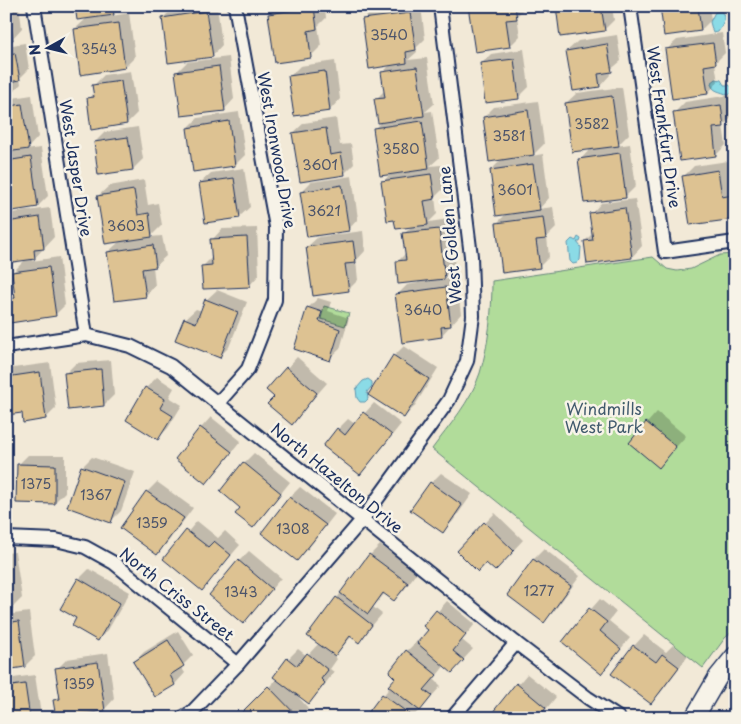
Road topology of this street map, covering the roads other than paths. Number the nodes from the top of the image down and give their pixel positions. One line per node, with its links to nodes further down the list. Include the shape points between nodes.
1 (34, 6): 6 (street, West Jasper Drive)
2 (235, 6): 8 (street, West Ironwood Drive, via 276,227 275,300 248,368)
3 (440, 6): 9 (street, West Golden Lane, via 471,256 474,316 467,361 449,400)
4 (630, 6): 5 (street, West Frankfurt Drive, via 665,252)
5 (735, 242)
6 (86, 335): 7 (street, North Hazelton Drive); 8 (street, North Hazelton Drive, via 130,346 171,366)
7 (6, 347)
8 (218, 403): 9 (street, North Hazelton Drive)
9 (362, 520): 11 (street, North Hazelton Drive); 13 (street, West Golden Lane)
10 (6, 538): 13 (street, North Criss Street, via 56,540 85,547 114,563)
11 (516, 643): 15 (street); 16 (street, North Hazelton Drive)
12 (735, 656): 17 (street, via 718,677)
13 (238, 664): 14 (street, West Golden Lane, via 192,712)
14 (182, 718)
15 (452, 718)
16 (619, 718)
17 (694, 718)

